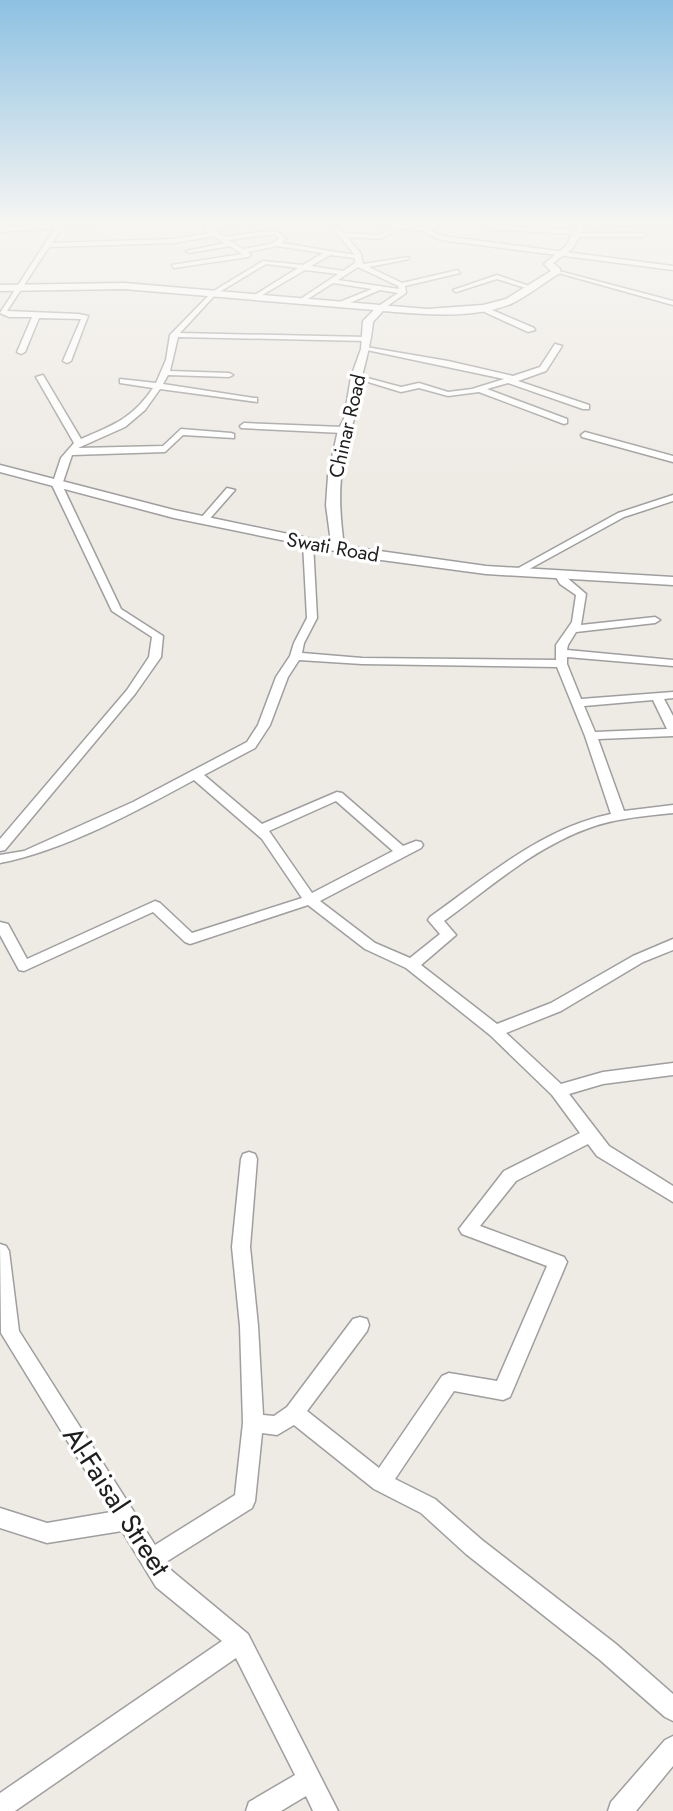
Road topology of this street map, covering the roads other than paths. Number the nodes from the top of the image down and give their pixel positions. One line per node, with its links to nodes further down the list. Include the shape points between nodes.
1 (6, 308): 6 (street, via 3,312 9,315)
2 (200, 308): 8 (street)
3 (365, 308): 5 (street)
4 (483, 308): 5 (street); 7 (street)
5 (380, 309): 9 (street, Chinar Road, via 368,321)
6 (37, 315): 11 (street); 12 (street, via 85,318)
7 (531, 330)
8 (174, 335): 9 (street); 13 (street)
9 (366, 344): 16 (street, Chinar Road); 17 (street)
10 (558, 346): 17 (street, via 543,369)
11 (21, 352)
12 (67, 361)
13 (165, 373): 14 (street); 19 (street)
14 (229, 375)
15 (40, 377): 28 (street)
16 (356, 377): 20 (street, via 401,390 419,385 448,394); 25 (street, Chinar Road)
17 (513, 380): 20 (street); 22 (street)
18 (123, 381): 19 (street)
19 (158, 388): 21 (street); 28 (street, via 124,424)
20 (481, 390): 23 (street)
21 (254, 400)
22 (586, 407)
23 (564, 421)
24 (244, 426): 25 (street)
25 (343, 430): 37 (street, Chinar Road, via 332,505)
26 (585, 435): 30 (street)
27 (231, 436): 29 (street, via 181,432 165,449)
28 (79, 444): 29 (street)
29 (70, 451): 32 (street)
30 (673, 459)
31 (0, 468): 32 (street, Swati Road)
32 (57, 485): 35 (street, Swati Road); 55 (street, via 117,611 158,636 155,657)
33 (230, 490): 35 (street)
34 (673, 498): 38 (street, via 621,515)
35 (203, 521): 36 (street, Swati Road)
36 (308, 543): 37 (street, Swati Road); 43 (street, via 312,618)
37 (338, 548): 38 (street, Swati Road)
38 (518, 571): 39 (street, Swati Road)
39 (559, 574): 40 (street, Swati Road); 42 (street, via 581,594)
40 (673, 581)
41 (655, 620): 42 (street)
42 (572, 629): 44 (street)
43 (296, 656): 44 (street, via 338,661); 51 (street, via 251,745)
44 (561, 659): 45 (street, via 633,657); 48 (street)
45 (673, 663)
46 (673, 695): 47 (street)
47 (657, 696): 48 (street); 49 (street)
48 (577, 703): 50 (street)
49 (673, 730): 50 (street)
50 (591, 736): 53 (street)
51 (196, 775): 54 (street); 56 (street, via 27,854)
52 (673, 809): 53 (street)
53 (619, 817): 60 (street, via 572,829 435,920 449,935)
54 (260, 830): 57 (street); 57 (street, via 337,796 409,849)
55 (0, 847)
56 (0, 859)
57 (310, 900): 58 (street, via 190,939 155,906 24,966); 60 (street, via 370,946)
58 (0, 927)
59 (673, 944): 61 (street, via 556,1007)
60 (411, 965): 61 (street)
61 (495, 1031): 63 (street)
62 (673, 1069): 63 (street, via 603,1078)
63 (558, 1091): 64 (street)
64 (591, 1135): 66 (street, via 603,1151); 71 (street, via 510,1176 468,1229 558,1262 503,1391 449,1382)
65 (249, 1159): 70 (street, via 241,1247)
66 (673, 1195)
67 (0, 1251): 73 (street, Al-Faisal Street, via 10,1333)
68 (360, 1325): 69 (street)
69 (294, 1413): 70 (street, via 277,1426); 71 (street)
70 (253, 1423): 74 (street, via 245,1501)
71 (381, 1482): 76 (street, via 428,1506)
72 (0, 1518): 73 (street, via 47,1533)
73 (127, 1520): 74 (street, Al-Faisal Street)
74 (151, 1559): 75 (street, Al-Faisal Street, via 164,1579)
75 (240, 1642): 78 (street, Al-Faisal Street); 79 (street)
76 (673, 1709)
77 (673, 1748): 82 (street)
78 (310, 1780): 80 (street); 81 (street, Al-Faisal Street)
79 (0, 1807)
80 (258, 1811)
81 (326, 1811)
82 (620, 1811)

